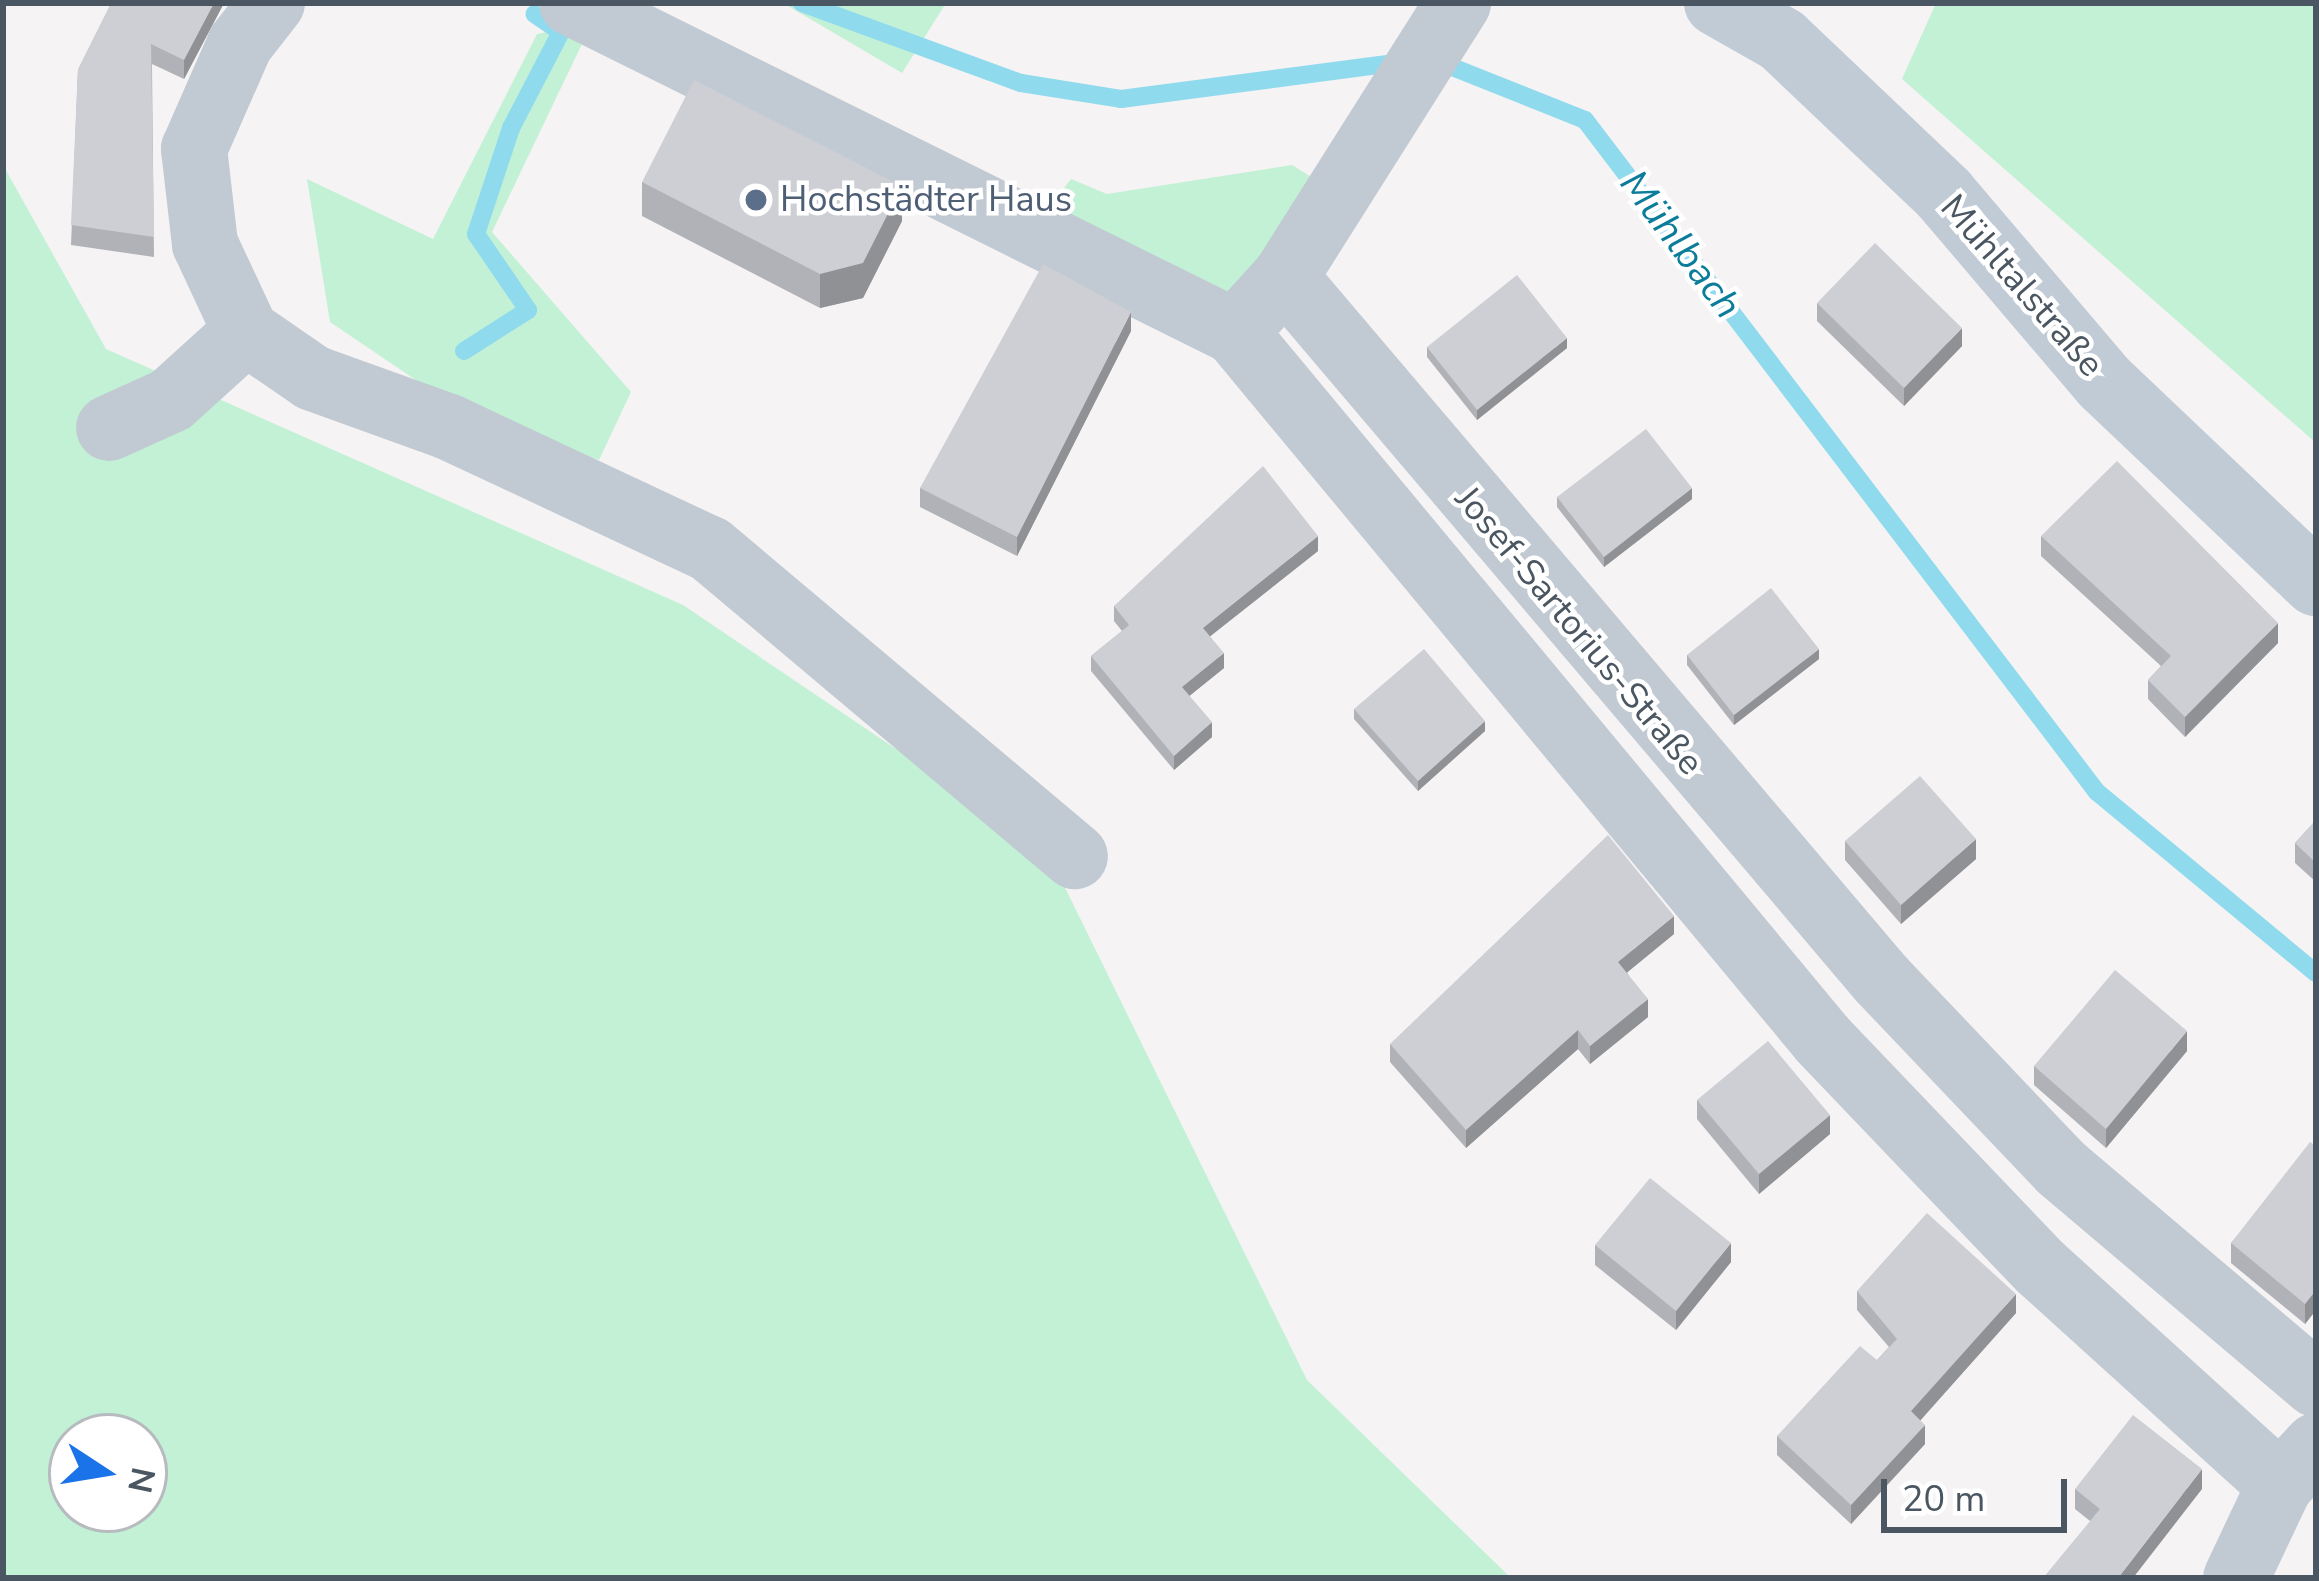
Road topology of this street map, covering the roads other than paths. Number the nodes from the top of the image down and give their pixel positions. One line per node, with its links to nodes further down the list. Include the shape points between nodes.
1 (272, 3): 6 (street, via 240,44 194,149 205,244)
2 (572, 3): 7 (street, Josef-Sartorius-Straße)
3 (1718, 3): 9 (main road, Mühltalstraße, via 1782,40 1944,194 2105,383)
4 (1452, 13): 5 (street)
5 (1285, 277): 7 (street); 11 (street, Josef-Sartorius-Straße)
6 (246, 332): 8 (street, via 171,400); 10 (street, via 314,378 448,427 710,549)
7 (1235, 332): 12 (street, Josef-Sartorius-Straße)
8 (109, 428)
9 (2316, 583)
10 (1075, 856)
11 (1882, 980): 12 (street); 13 (street, Josef-Sartorius-Straße, via 2061,1168)
12 (1822, 1040): 14 (street, Josef-Sartorius-Straße, via 2040,1267)
13 (2316, 1384)
14 (2298, 1466): 15 (street, Josef-Sartorius-Straße)
15 (2236, 1578)

